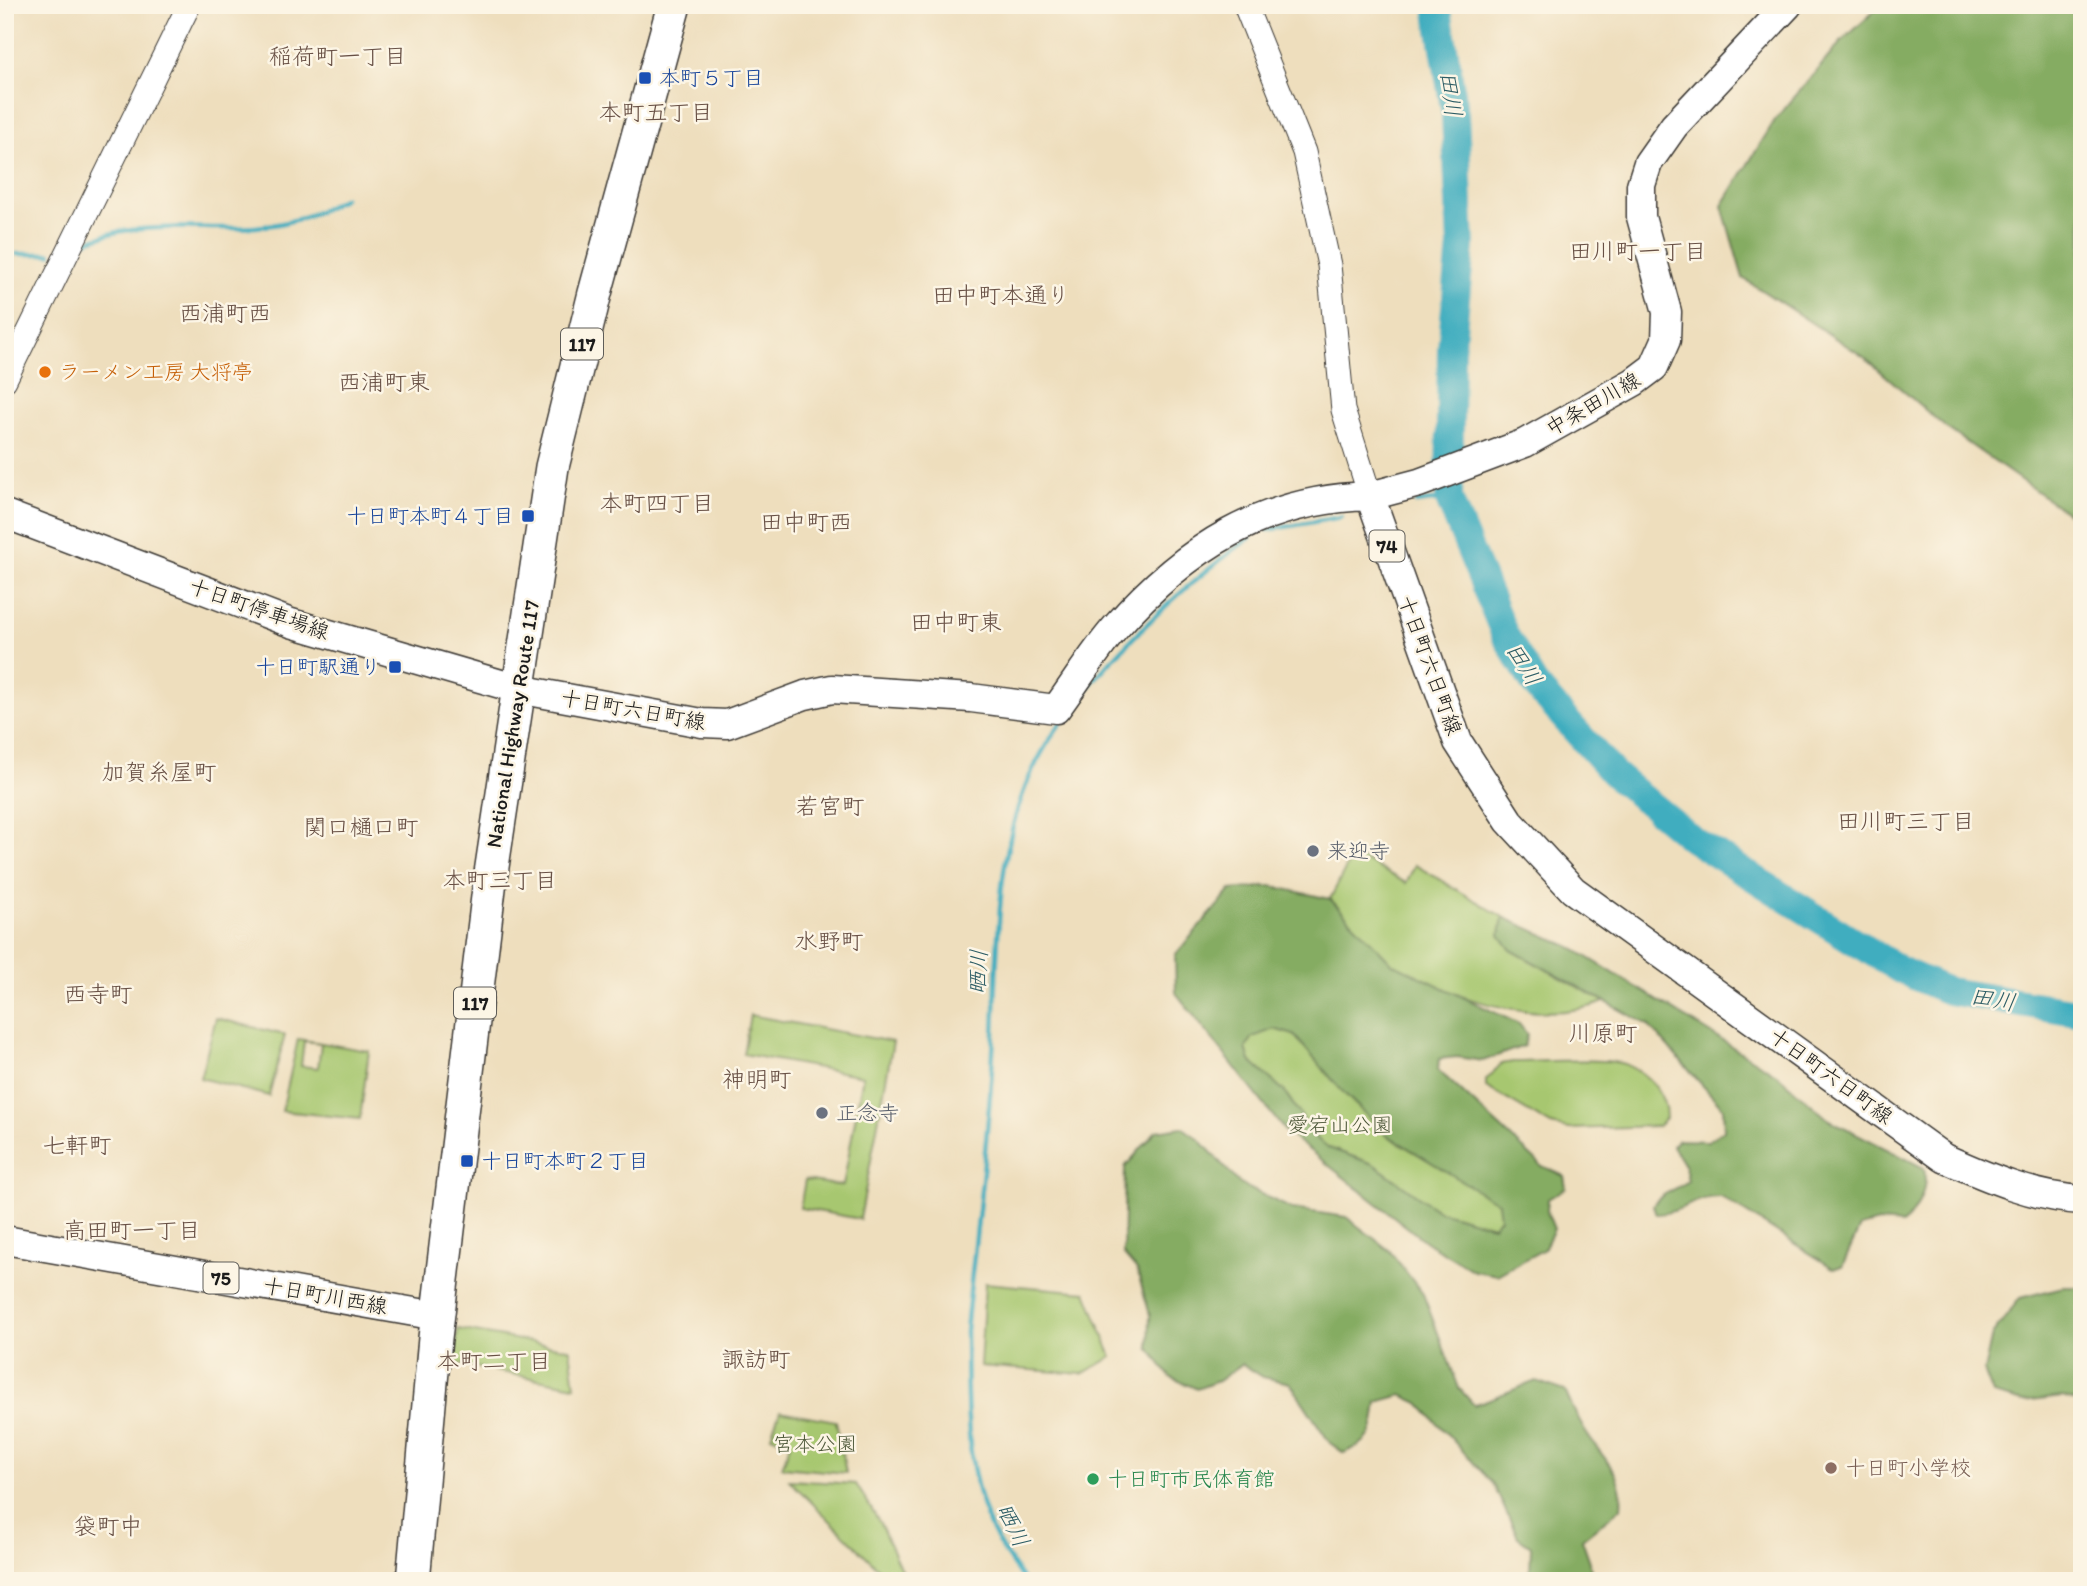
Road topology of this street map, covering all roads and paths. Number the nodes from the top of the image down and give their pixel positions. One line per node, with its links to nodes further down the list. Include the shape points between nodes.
1 (189, 5): 5 (street)
2 (674, 5): 8 (highway, National Highway Route 117 / 117, via 594,293 552,467)
3 (1245, 5): 6 (street, via 1304,152 1329,265 1343,410)
4 (1788, 5): 6 (main road, 中条田川線, via 1674,126 1648,163 1641,185 1641,217 1667,312 1664,349 1654,367 1525,443 1419,483)
5 (5, 380)
6 (1370, 496): 8 (main road, 十日町六日町線, via 1262,515 1184,561 1116,628 1056,709 832,689 727,724); 9 (main road, 十日町六日町線 / 74, via 1458,742 1509,821 1573,890 1944,1158 2030,1192)
7 (5, 514): 8 (main road, 十日町停車場線, via 291,623)
8 (518, 689): 11 (highway, National Highway Route 117 / 117, via 490,880)
9 (2082, 1200)
10 (5, 1240): 11 (main road, 十日町川西線 / 75)
11 (438, 1316): 12 (highway, National Highway Route 117 / 117)
12 (413, 1581)

